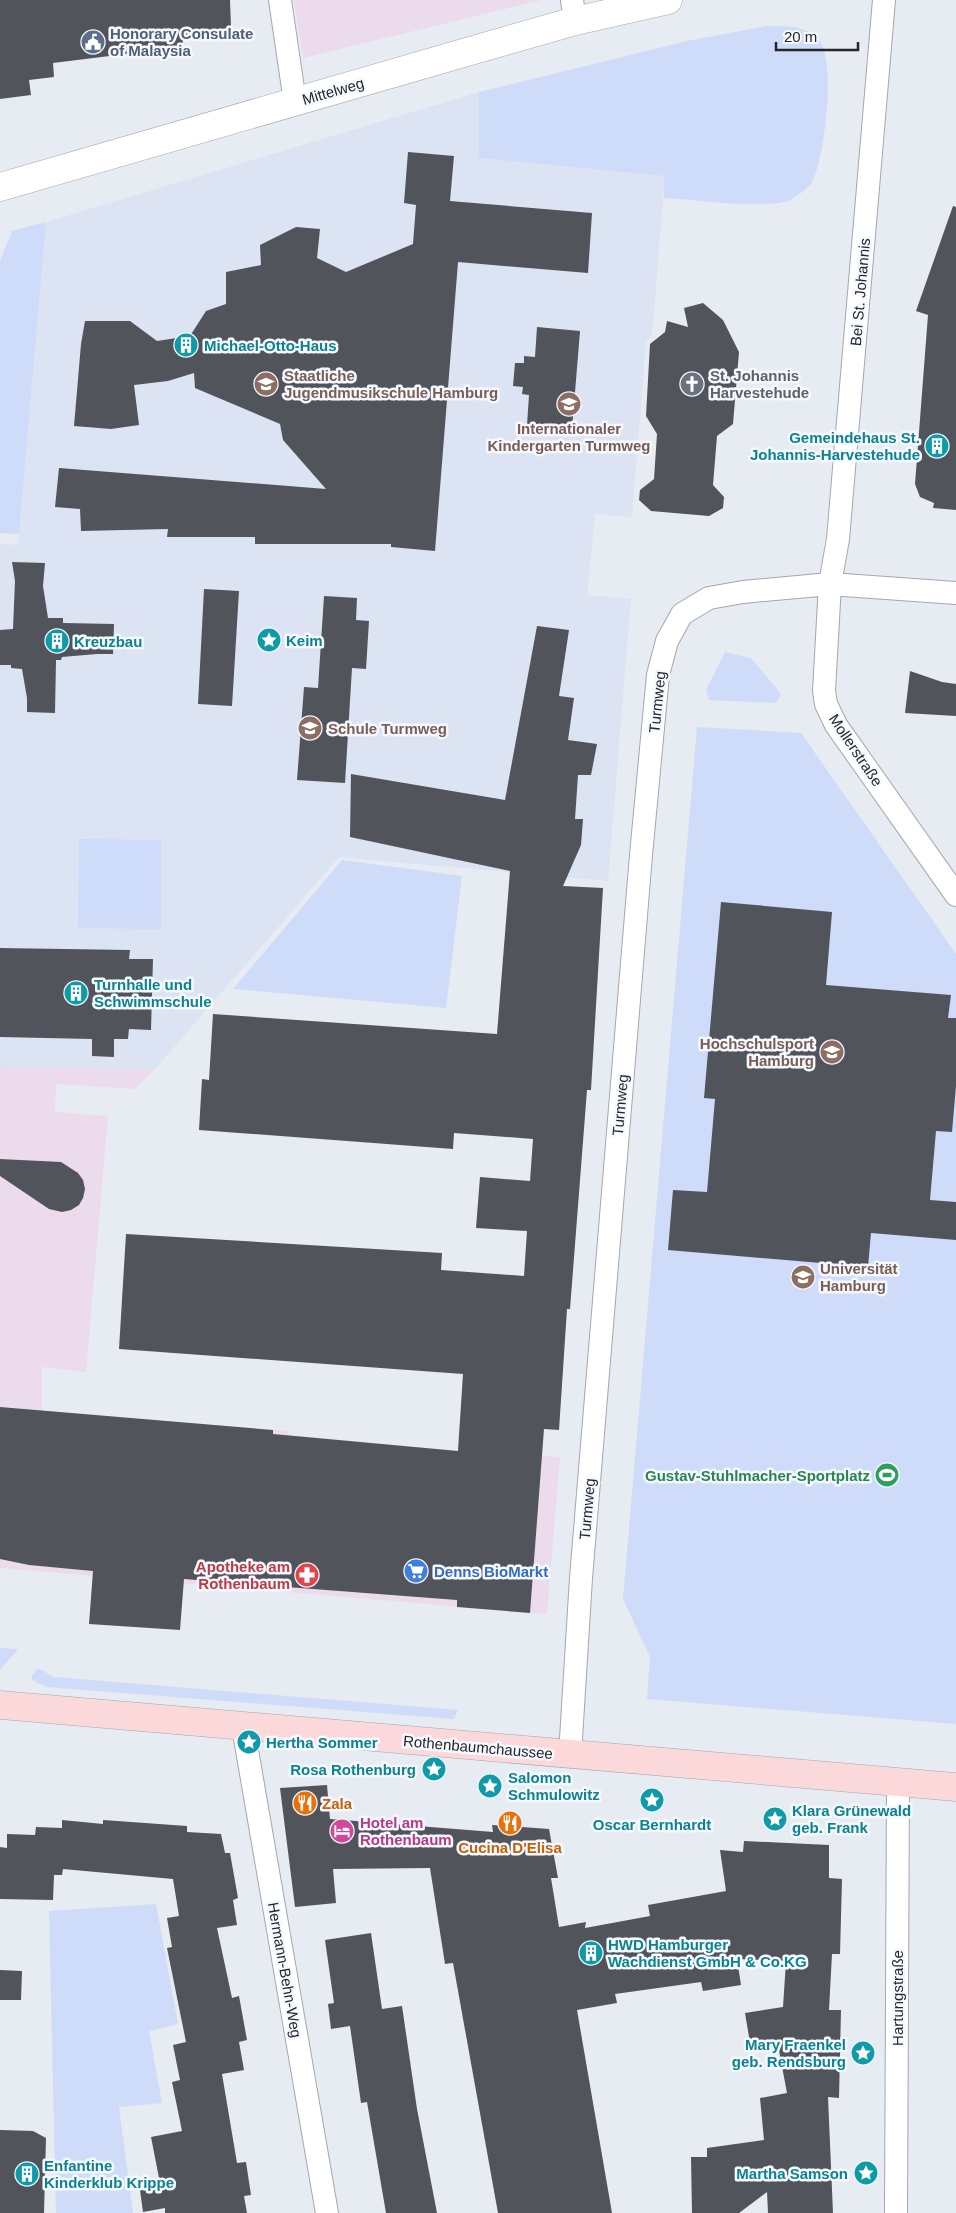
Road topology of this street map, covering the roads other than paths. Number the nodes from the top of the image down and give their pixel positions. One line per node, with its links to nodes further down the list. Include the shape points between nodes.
1 (280, 0): 5 (street)
2 (668, 0): 4 (street, Mittelweg)
3 (884, 0): 7 (street, Bei St. Johannis, via 838,539)
4 (574, 11): 5 (street, Mittelweg)
5 (295, 102): 6 (street, Mittelweg)
6 (0, 187)
7 (830, 584): 8 (street, Turmweg); 9 (street, Mollerstraße, via 824,691 829,710 836,725); 12 (street, Turmweg, via 709,598 682,614 667,640 658,675 640,855)
8 (956, 593)
9 (956, 895)
10 (0, 1705): 11 (main road, Rothenbaumchaussee)
11 (243, 1727): 12 (main road, Rothenbaumchaussee); 15 (street, Hermann-Behn-Weg)
12 (570, 1755): 13 (main road, Rothenbaumchaussee)
13 (898, 1782): 14 (main road, Rothenbaumchaussee); 16 (street, Hartungstraße)
14 (956, 1787)
15 (327, 2213)
16 (896, 2213)

